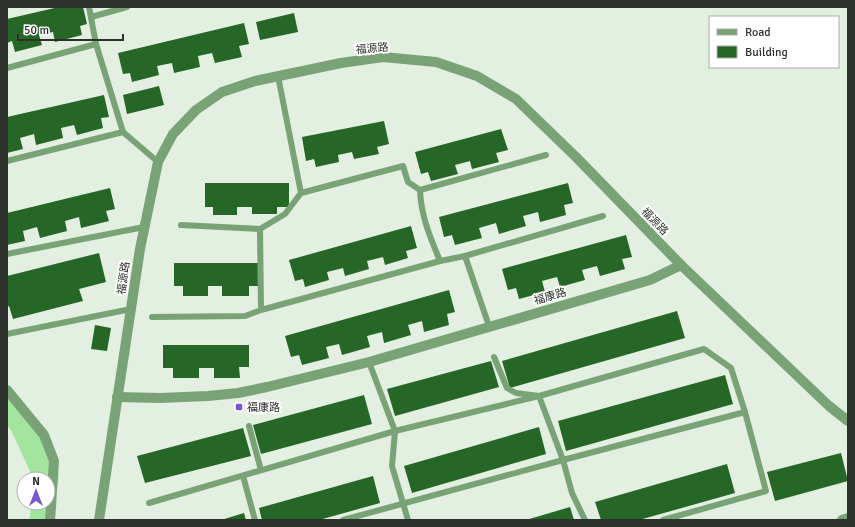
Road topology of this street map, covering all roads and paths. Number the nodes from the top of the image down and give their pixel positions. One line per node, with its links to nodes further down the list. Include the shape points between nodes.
1 (89, 7): 3 (lane)
2 (127, 7): 3 (lane)
3 (91, 17): 4 (lane)
4 (96, 44): 5 (lane); 7 (lane)
5 (7, 68)
6 (278, 76): 10 (street, 福源路, via 222,92 196,110 173,134); 12 (lane); 20 (street, 福源路, via 384,57 436,62 477,76 516,99)
7 (123, 132): 9 (lane); 10 (lane)
8 (546, 155): 11 (lane)
9 (7, 161)
10 (158, 162): 15 (street, 福源路)
11 (420, 190): 12 (lane, via 408,182 403,166); 19 (lane, via 426,228)
12 (302, 193): 16 (lane, via 285,214)
13 (603, 216): 18 (lane)
14 (181, 226): 16 (lane)
15 (144, 227): 17 (lane); 21 (street, 福源路)
16 (260, 229): 22 (lane)
17 (7, 254)
18 (465, 256): 19 (lane); 24 (lane)
19 (440, 260): 22 (lane)
20 (681, 265): 24 (street, 福康路, via 650,280); 32 (street, 福源路, via 829,406)
21 (131, 309): 25 (lane); 30 (street, 福源路)
22 (261, 310): 23 (lane, via 245,316)
23 (152, 317)
24 (489, 326): 27 (street, 福康路)
25 (7, 334)
26 (494, 357): 29 (lane, via 507,388 516,393)
27 (369, 362): 30 (street, 福康路, via 238,393 160,398); 34 (lane)
28 (7, 390): 41 (street, via 44,435 54,461)
29 (539, 396): 31 (lane, via 704,349 731,368); 34 (lane); 35 (lane)
30 (117, 397): 42 (street, 福源路)
31 (745, 412): 35 (lane); 47 (lane, via 766,491)
32 (848, 420)
33 (249, 426): 36 (lane)
34 (395, 431): 36 (lane); 39 (lane, via 392,466)
35 (563, 460): 39 (lane); 46 (lane, via 572,493)
36 (261, 470): 37 (lane)
37 (243, 476): 38 (lane); 43 (lane)
38 (149, 503)
39 (403, 503): 44 (lane); 45 (lane)
40 (848, 518): 48 (street)
41 (50, 520)
42 (99, 520)
43 (255, 520)
44 (343, 520)
45 (408, 520)
46 (586, 520)
47 (663, 520)
48 (842, 520)

